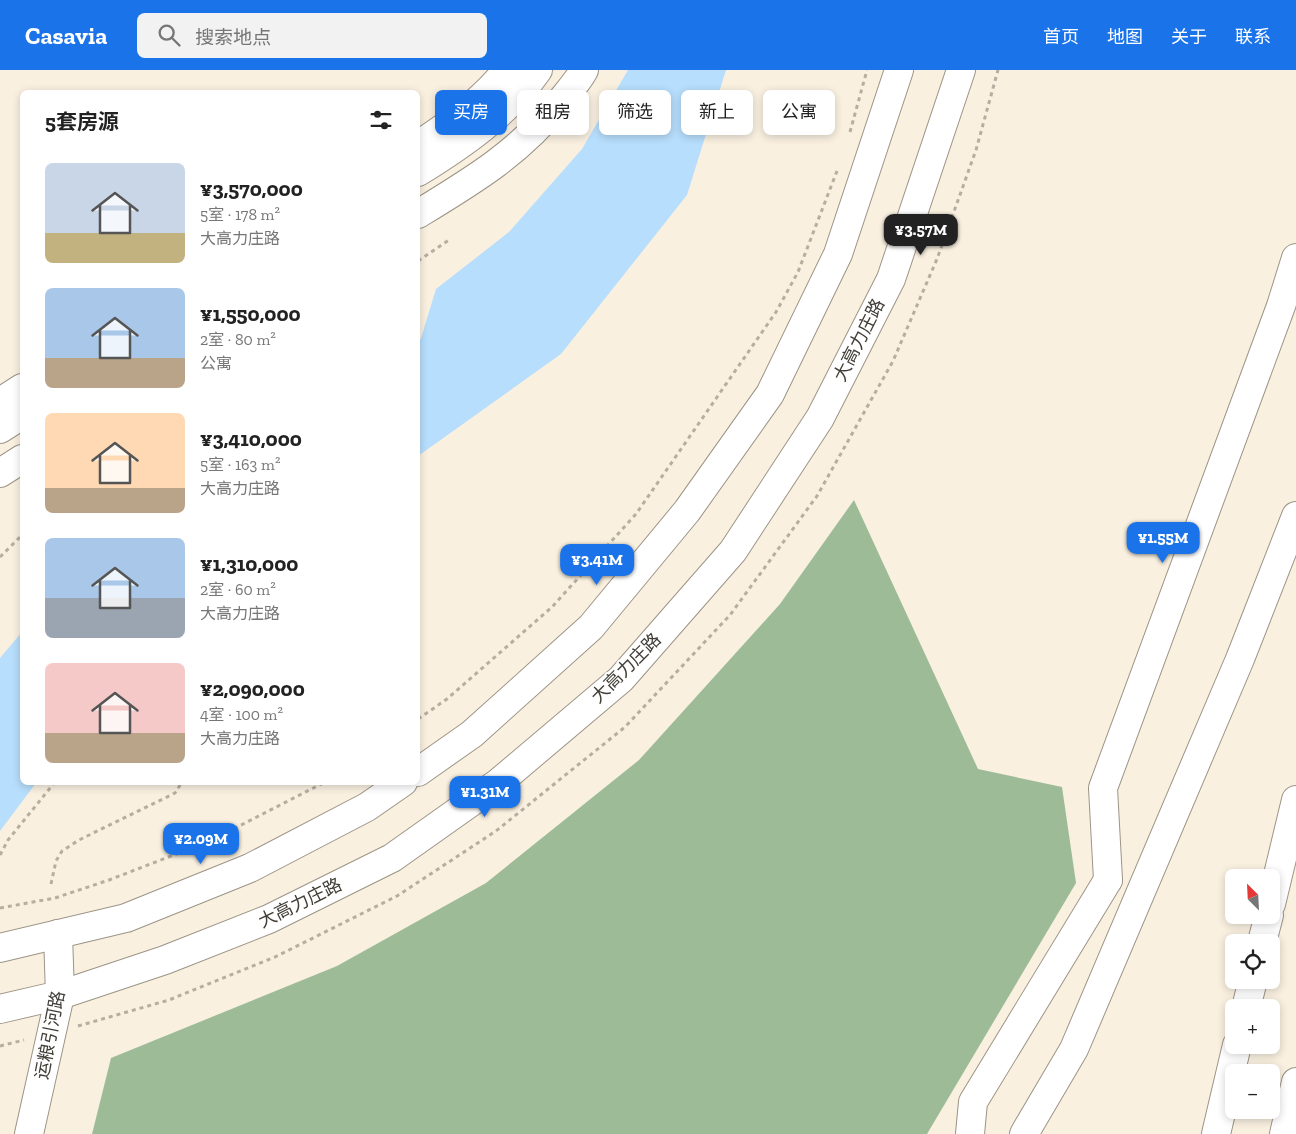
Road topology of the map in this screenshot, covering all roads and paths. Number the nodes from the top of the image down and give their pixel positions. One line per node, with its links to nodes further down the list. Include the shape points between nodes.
1 (507, 70): 8 (main road, via 448,126)
2 (538, 70): 10 (main road, via 494,118)
3 (584, 70): 11 (main road, via 547,118 515,149 485,173)
4 (867, 70): 7 (path)
5 (899, 70): 25 (main road, via 838,254 770,394 687,511 591,627 472,734)
6 (961, 70): 37 (main road, 大高力庄路, via 891,279 820,418 733,550 621,679 498,783 392,858 269,919 165,960)
7 (849, 134)
8 (420, 143)
9 (840, 162): 24 (path, via 798,272 776,312 636,514 552,606 447,699)
10 (420, 171)
11 (420, 213)
12 (449, 240): 14 (path)
13 (1296, 258): 42 (main road, via 1103,788 1108,880 973,1102)
14 (420, 259)
15 (20, 389): 16 (main road)
16 (0, 402)
17 (20, 416): 18 (main road)
18 (0, 429)
19 (20, 460): 20 (main road)
20 (0, 472)
21 (1296, 516): 43 (main road, via 1240,659 1074,1049)
22 (20, 537): 23 (path)
23 (0, 557)
24 (420, 718)
25 (420, 771)
26 (53, 785): 31 (path, via 8,840)
27 (180, 785): 33 (path, via 175,793 62,851 56,861)
28 (319, 785): 34 (path, via 210,841 109,880 55,898)
29 (399, 785): 35 (main road, via 367,807 250,868 126,918)
30 (1296, 800): 32 (main road)
31 (0, 855)
32 (1279, 869)
33 (51, 884)
34 (0, 908)
35 (58, 934): 36 (main road); 37 (main road, 运粮引河路)
36 (0, 948)
37 (60, 995): 38 (main road, 大高力庄路); 41 (main road, 运粮引河路)
38 (0, 1009)
39 (1235, 1054): 44 (main road)
40 (1296, 1082): 45 (main road)
41 (29, 1134)
42 (970, 1134)
43 (1024, 1134)
44 (1216, 1134)
45 (1284, 1134)

